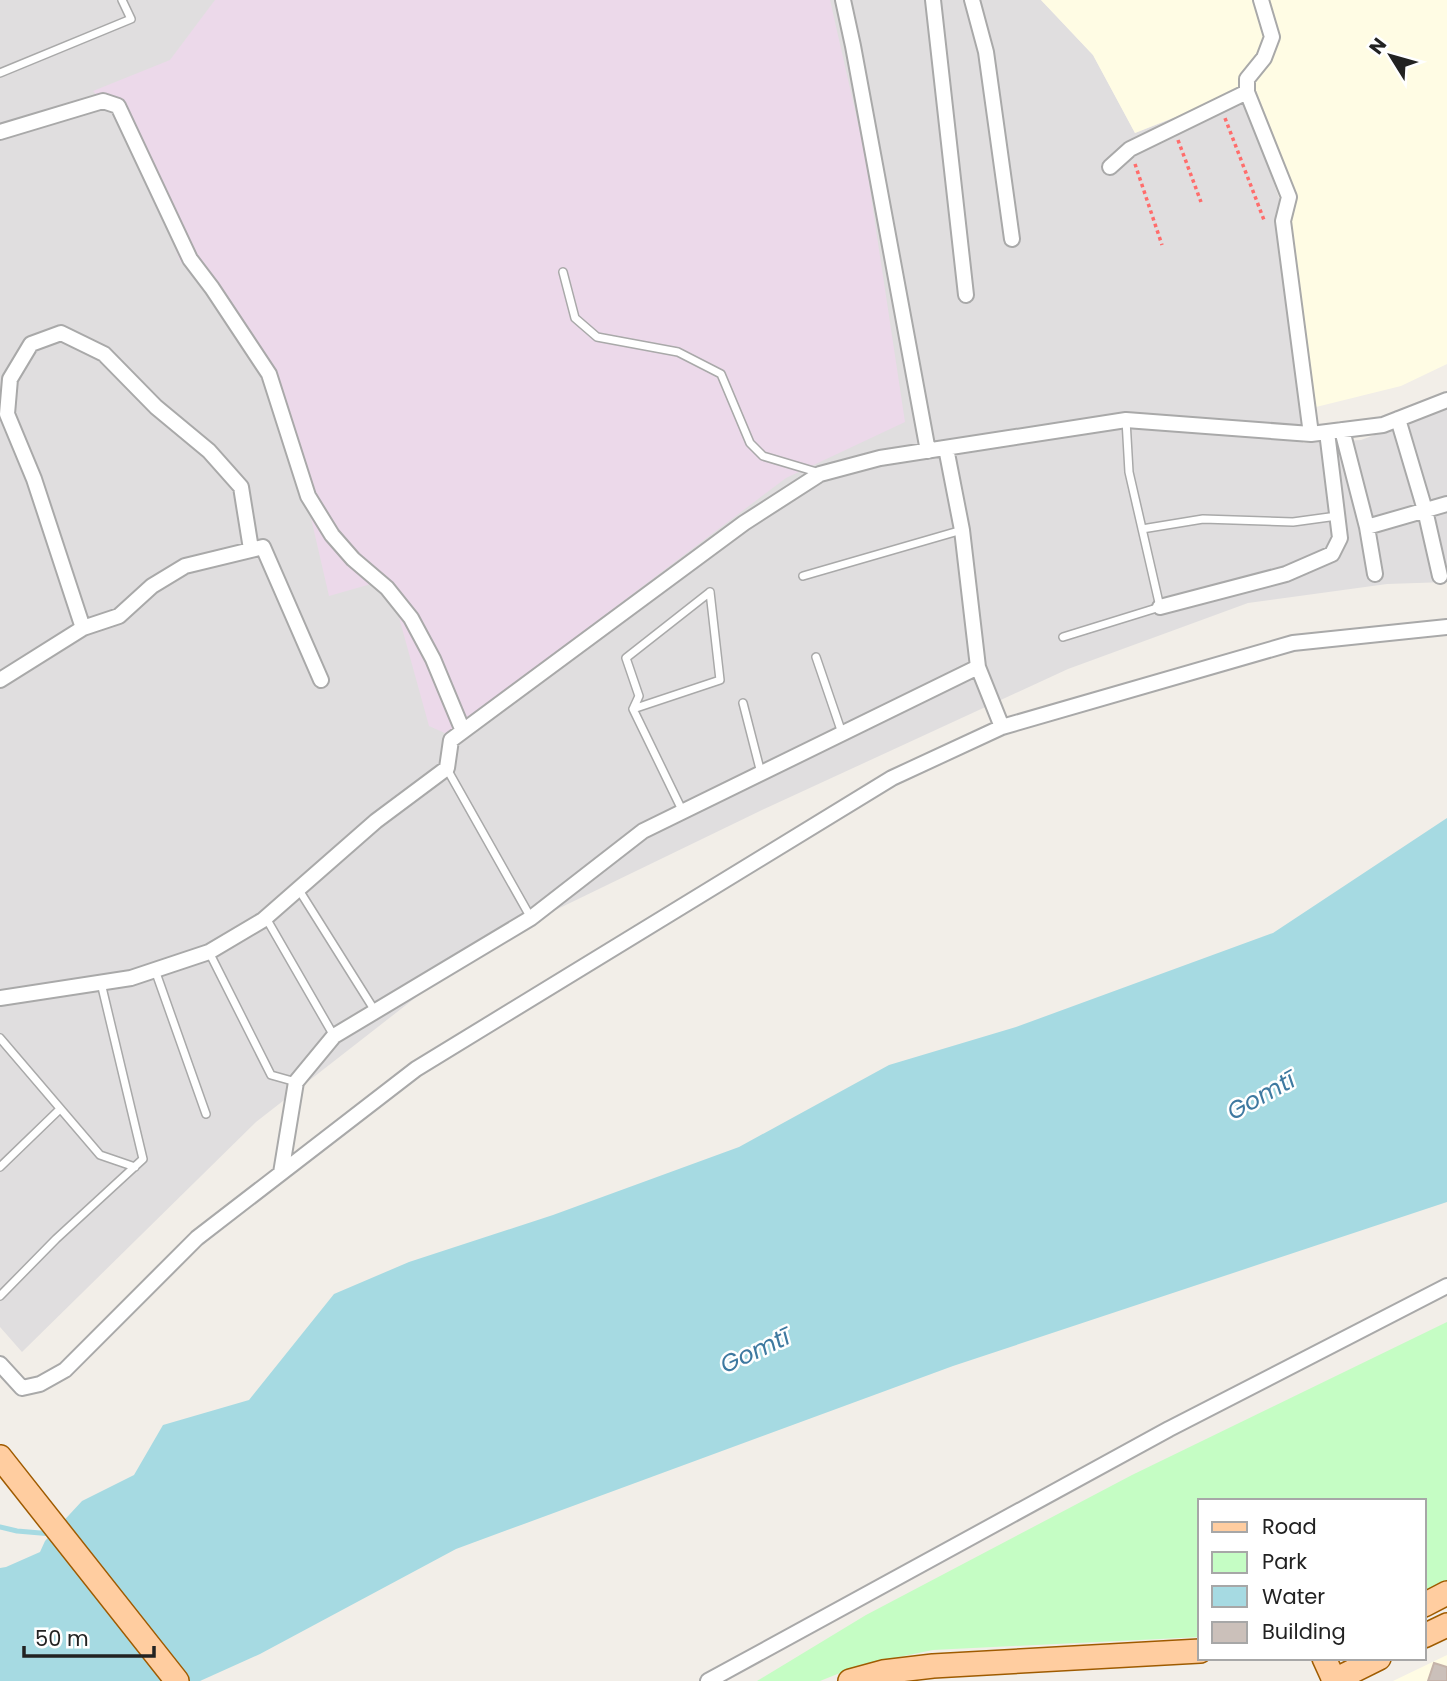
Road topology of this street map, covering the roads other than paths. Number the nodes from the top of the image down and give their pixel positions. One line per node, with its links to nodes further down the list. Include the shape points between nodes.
1 (122, 0): 6 (lane, via 131,19)
2 (843, 0): 19 (street)
3 (933, 0): 12 (street)
4 (972, 0): 10 (street, via 986,52)
5 (1261, 0): 7 (street, via 1272,37 1264,58 1247,79)
6 (0, 73)
7 (1247, 92): 9 (street, via 1130,149); 17 (street, via 1289,197 1283,221)
8 (0, 132): 42 (street, via 103,101 118,106 190,259 269,374 308,496 332,535 411,618)
9 (1111, 167)
10 (1012, 239)
11 (563, 272): 20 (lane, via 575,318 597,337 678,352 721,374 750,443 763,456)
12 (966, 295)
13 (1447, 400): 14 (street)
14 (1398, 419): 16 (street); 22 (street)
15 (1126, 420): 17 (street); 18 (street); 25 (lane, via 1129,472)
16 (1335, 431): 17 (street); 23 (street); 24 (street)
17 (1311, 434)
18 (946, 448): 19 (street); 26 (street)
19 (928, 451): 20 (street)
20 (820, 474): 42 (street, via 744,523)
21 (1447, 504): 22 (street)
22 (1425, 510): 24 (street); 30 (street)
23 (1337, 516): 25 (lane, via 1293,523 1203,519); 31 (street, via 1340,538 1332,554 1286,573)
24 (1367, 527): 28 (street)
25 (1142, 528): 31 (lane)
26 (962, 530): 29 (lane); 36 (street)
27 (251, 548): 33 (street, via 185,566 152,586 119,616); 33 (street, via 241,487 209,451 156,407 104,354 61,333 31,344 10,379 7,414 34,479); 38 (street, via 263,547)
28 (1375, 574)
29 (803, 576)
30 (1440, 576)
31 (1160, 607): 34 (lane)
32 (1447, 627): 41 (street, via 1293,643)
33 (83, 628): 37 (street)
34 (1063, 637)
35 (816, 657): 43 (lane)
36 (978, 667): 41 (street); 43 (street)
37 (0, 680)
38 (321, 680)
39 (743, 703): 45 (lane)
40 (633, 709): 40 (lane, via 720,680 710,592 626,658 639,696); 46 (lane)
41 (1002, 726): 62 (street, via 892,778 592,959 416,1069)
42 (463, 731): 44 (street, via 451,740)
43 (842, 733): 45 (street)
44 (447, 768): 47 (street, via 376,821); 49 (lane)
45 (761, 773): 46 (street)
46 (683, 811): 49 (street, via 643,831)
47 (299, 890): 48 (street); 54 (lane)
48 (266, 918): 50 (street); 55 (lane)
49 (531, 918): 54 (street)
50 (209, 953): 51 (street); 57 (lane, via 271,1075)
51 (155, 970): 52 (street); 59 (lane)
52 (101, 982): 53 (street); 61 (lane, via 143,1159)
53 (0, 998)
54 (375, 1011): 55 (street)
55 (334, 1036): 57 (street)
56 (0, 1038): 58 (lane)
57 (296, 1082): 62 (street)
58 (61, 1109): 60 (lane); 61 (lane, via 100,1155)
59 (206, 1114)
60 (0, 1167)
61 (135, 1167): 64 (lane)
62 (281, 1173): 65 (street, via 197,1238 65,1370 22,1388)
63 (1447, 1286): 76 (street, via 1169,1429)
64 (0, 1296)
65 (0, 1364)
66 (0, 1457): 75 (main road)
67 (1447, 1593): 68 (main road)
68 (1426, 1604)
69 (1447, 1625): 70 (main road)
70 (1426, 1635)
71 (1198, 1651): 74 (main road, via 1060,1658)
72 (1325, 1660): 78 (main road)
73 (1375, 1660): 78 (main road)
74 (919, 1675): 77 (main road, via 883,1672)
75 (177, 1681)
76 (708, 1681)
77 (850, 1681)
78 (1334, 1681)

